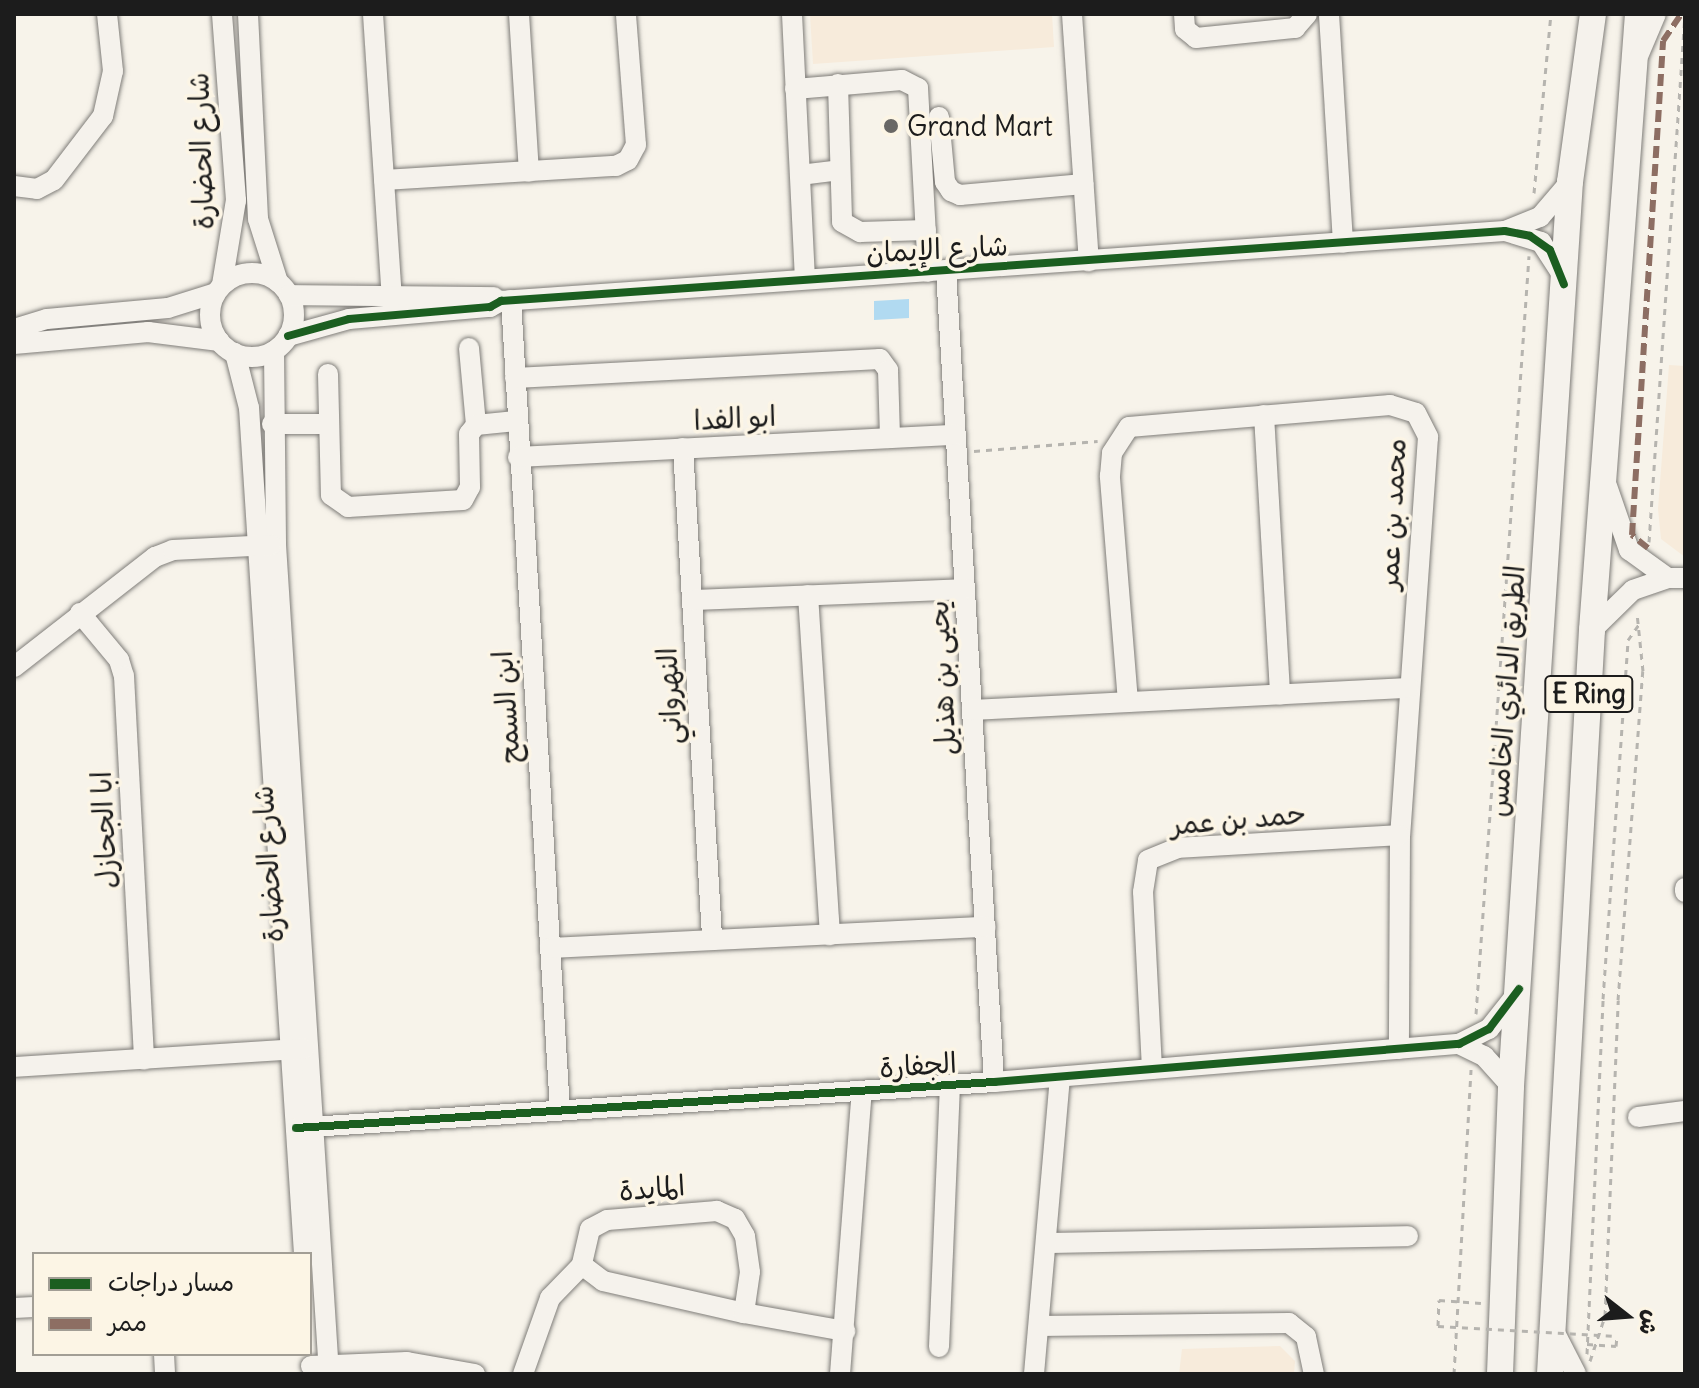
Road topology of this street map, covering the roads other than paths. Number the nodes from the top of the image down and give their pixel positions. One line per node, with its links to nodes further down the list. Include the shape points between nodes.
1 (107, 14): 25 (street, via 113,71 103,116 54,180 37,189)
2 (222, 14): 34 (street, شارع الحضارة, via 236,200)
3 (248, 14): 33 (street, شارع الحضارة, via 258,219)
4 (373, 14): 22 (street)
5 (519, 14): 20 (street)
6 (626, 14): 20 (street, via 636,145 628,160 616,166)
7 (792, 14): 17 (street)
8 (1072, 14): 24 (street)
9 (1184, 14): 10 (street, via 1185,29 1196,38 1295,28)
10 (1307, 14)
11 (1329, 14): 28 (street)
12 (1593, 14): 23 (main road, الطريق الدائري الخامس / E Ring)
13 (1638, 14): 15 (main road, E Ring)
14 (1656, 14): 15 (street)
15 (1630, 76): 53 (main road, E Ring)
16 (838, 84): 17 (street); 19 (street); 26 (street, يحيى بن هذيل, via 902,80 918,88)
17 (795, 89): 21 (street)
18 (939, 117): 24 (street, via 945,182 951,191 960,195)
19 (840, 170): 21 (street); 26 (street, via 842,222 860,232)
20 (529, 172): 22 (street)
21 (800, 175): 31 (street)
22 (384, 180): 35 (street)
23 (1570, 182): 27 (street, شارع الإيمان); 32 (main road, الطريق الدائري الخامس / E Ring)
24 (1084, 184): 29 (street)
25 (14, 186)
26 (926, 230): 30 (street, يحيى بن هذيل)
27 (1528, 230): 28 (street, شارع الإيمان); 32 (street, via 1557,260)
28 (1343, 243): 29 (street, شارع الإيمان)
29 (1089, 261): 30 (street, شارع الإيمان)
30 (937, 271): 31 (street, شارع الإيمان); 50 (street, يحيى بن هذيل)
31 (805, 278): 36 (street, شارع الإيمان)
32 (1564, 284): 71 (main road, الطريق الدائري الخامس / E Ring)
33 (283, 288): 34 (street, via 249,273); 35 (street, شارع الإيمان); 38 (street, via 294,316)
34 (219, 289): 37 (street, via 168,308 47,319); 40 (street, via 211,323)
35 (392, 297): 36 (street, شارع الإيمان, via 490,295)
36 (506, 301): 38 (street, شارع الإيمان, via 490,307 349,319); 43 (street, ابن السمح)
37 (14, 329)
38 (281, 343): 40 (street, via 255,357); 46 (street, شارع الحضارة)
39 (14, 344): 40 (street, via 135,332)
40 (227, 347): 54 (street, شارع الحضارة, via 247,391)
41 (469, 348): 48 (street)
42 (328, 374): 47 (street)
43 (515, 378): 45 (street, ابن السمح); 49 (street, via 880,359 888,370)
44 (1264, 415): 62 (street, محمد بن عمر, via 1390,405 1406,407 1424,423 1428,437); 63 (street); 64 (street, محمد بن عمر, via 1144,422 1117,439 1110,476)
45 (516, 421): 48 (street); 52 (street, ابن السمح)
46 (272, 424): 47 (street); 54 (street, شارع الحضارة)
47 (328, 424): 48 (street, via 331,495 348,507 463,500 470,487 469,434)
48 (476, 425)
49 (890, 438): 50 (street, ابو الفدا); 51 (street, ابو الفدا)
50 (956, 444): 56 (street, يحيى بن هذيل)
51 (683, 448): 52 (street, ابو الفدا); 58 (street, النهرواني)
52 (518, 457): 70 (street, ابن السمح)
53 (1603, 465): 55 (street, via 1622,537 1639,562); 60 (main road, E Ring)
54 (267, 545): 59 (street, via 164,554); 74 (street, شارع الحضارة)
55 (1676, 578): 60 (street, via 1633,590)
56 (965, 589): 57 (street); 65 (street, يحيى بن هذيل)
57 (808, 595): 58 (street); 68 (street)
58 (692, 600): 69 (street, النهرواني)
59 (80, 613): 61 (street); 75 (street, ابا الجحازل, via 119,660 124,676)
60 (1592, 630): 94 (main road, E Ring)
61 (14, 667)
62 (1408, 688): 63 (street); 66 (street, محمد بن عمر)
63 (1280, 695): 64 (street)
64 (1128, 702): 65 (street)
65 (972, 710): 67 (street, يحيى بن هذيل)
66 (1400, 835): 73 (street, محمد بن عمر); 77 (street, حمد بن عمر, via 1177,848 1148,860 1143,892)
67 (985, 927): 68 (street); 79 (street, يحيى بن هذيل)
68 (830, 935): 69 (street)
69 (712, 940): 70 (street)
70 (550, 948): 83 (street, ابن السمح)
71 (1519, 989): 72 (street, via 1502,1018); 81 (main road, الطريق الدائري الخامس / E Ring)
72 (1469, 1044): 73 (street, الجفارة); 81 (street)
73 (1399, 1049): 77 (street, الجفارة)
74 (300, 1050): 75 (street); 86 (street, شارع الحضارة)
75 (144, 1059): 76 (street)
76 (14, 1067)
77 (1152, 1069): 78 (street, الجفارة)
78 (1060, 1077): 79 (street, الجفارة); 88 (street)
79 (994, 1082): 80 (street, الجفارة)
80 (950, 1085): 82 (street, الجفارة); 96 (street)
81 (1511, 1086): 103 (main road, الطريق الدائري الخامس / E Ring)
82 (862, 1091): 83 (street, الجفارة); 95 (street)
83 (560, 1110): 86 (street, الجفارة)
84 (1685, 1111): 85 (street)
85 (1638, 1117)
86 (304, 1128): 89 (street, شارع الحضارة); 91 (street, شارع الحضارة)
87 (1408, 1236): 88 (street)
88 (1047, 1243): 93 (street)
89 (304, 1252)
90 (582, 1265): 92 (street, via 603,1281); 92 (street, المايدة, via 590,1229 607,1220 717,1211 735,1219 745,1236 750,1272); 99 (street, via 550,1298)
91 (317, 1288): 97 (street, شارع الحضارة)
92 (744, 1313): 95 (street)
93 (1039, 1326): 101 (street); 102 (street, via 1289,1323 1306,1337)
94 (1553, 1328): 104 (main road, E Ring); 105 (street)
95 (845, 1331): 100 (street)
96 (939, 1347)
97 (318, 1366): 98 (street, via 407,1362)
98 (473, 1374)
99 (523, 1374)
100 (840, 1374)
101 (1034, 1374)
102 (1314, 1374)
103 (1500, 1374)
104 (1550, 1374)
105 (1576, 1374)

